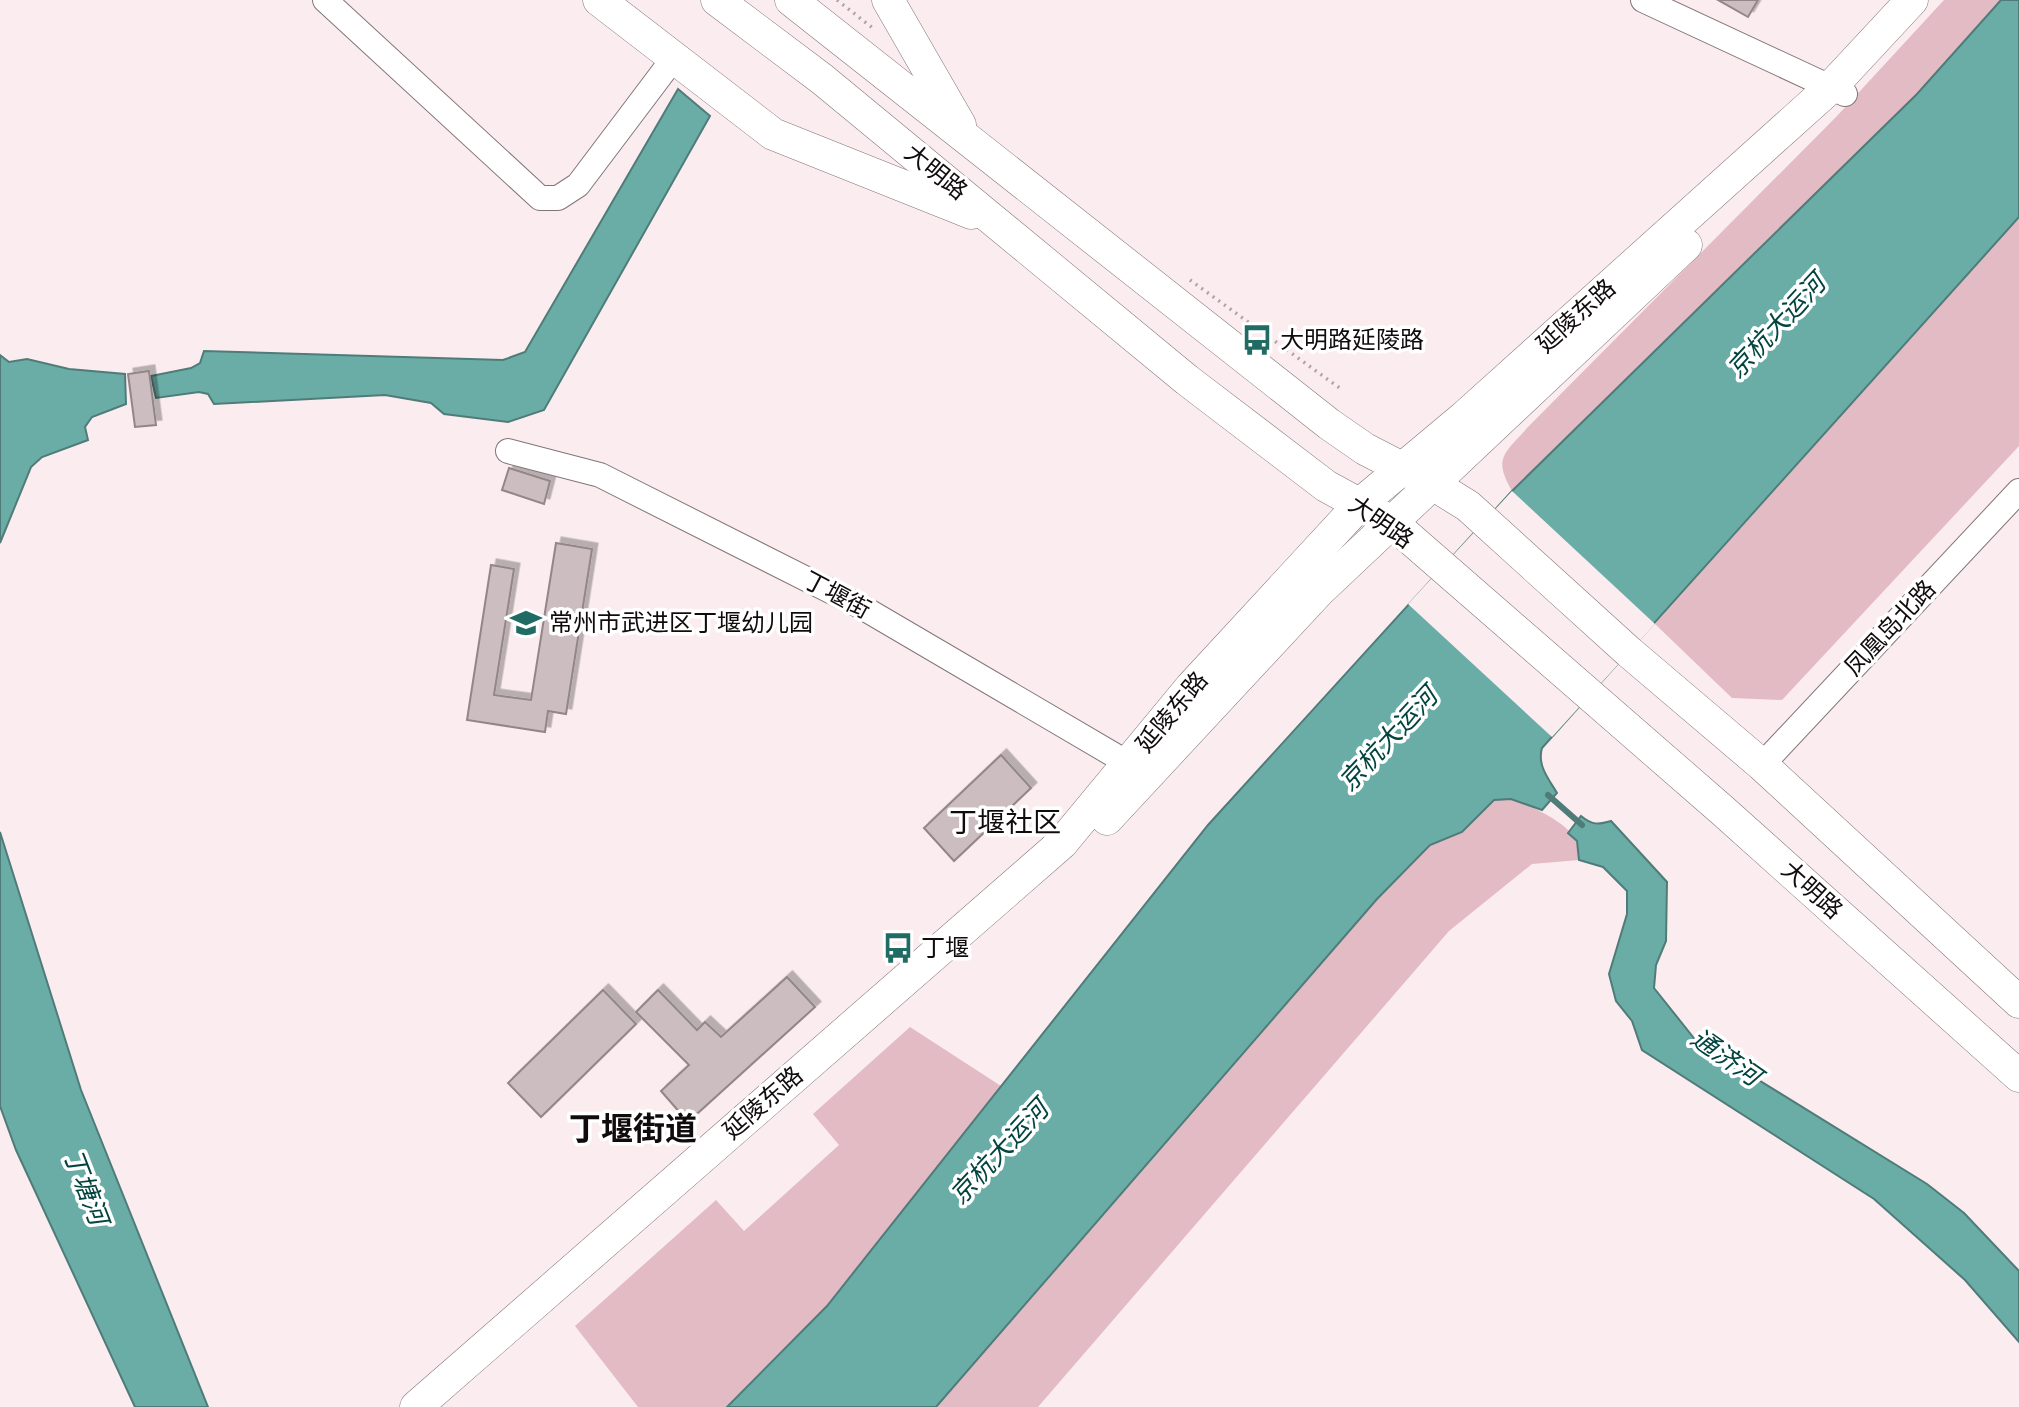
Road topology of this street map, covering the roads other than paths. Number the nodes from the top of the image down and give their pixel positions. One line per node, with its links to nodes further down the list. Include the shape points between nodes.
1 (325, 0): 9 (street, via 540,198 558,198 578,185)
2 (599, 0): 9 (main road)
3 (717, 0): 12 (main road, 大明路)
4 (791, 0): 11 (main road, 大明路)
5 (888, 0): 11 (main road)
6 (1643, 0): 10 (street)
7 (1912, 0): 10 (main road, 延陵东路)
8 (1934, 0): 10 (main road, 延陵东路)
9 (673, 59): 12 (main road, via 773,134)
10 (1838, 90): 14 (main road, 延陵东路, via 1475,408); 15 (main road, 延陵东路, via 1493,429)
11 (970, 141): 14 (main road, 大明路, via 1329,424)
12 (1000, 224): 17 (main road, 大明路, via 1188,380 1326,486)
13 (508, 451): 20 (street, 丁堰街, via 600,475 860,606)
14 (1401, 467): 15 (main road, 大明路); 17 (main road, 延陵东路)
15 (1431, 483): 18 (main road, 延陵东路); 19 (main road, 大明路, via 1468,506)
16 (2019, 491): 19 (street, 凤凰岛北路)
17 (1360, 504): 18 (main road, 大明路); 20 (main road, 延陵东路, via 1191,687)
18 (1390, 521): 20 (main road, 延陵东路); 22 (main road, 大明路)
19 (1762, 765): 21 (main road, 大明路)
20 (1139, 770): 23 (main road, 延陵东路, via 1062,843); 24 (main road, 延陵东路, via 1027,900)
21 (2019, 1002)
22 (2019, 1076)
23 (416, 1407)
24 (439, 1407)

